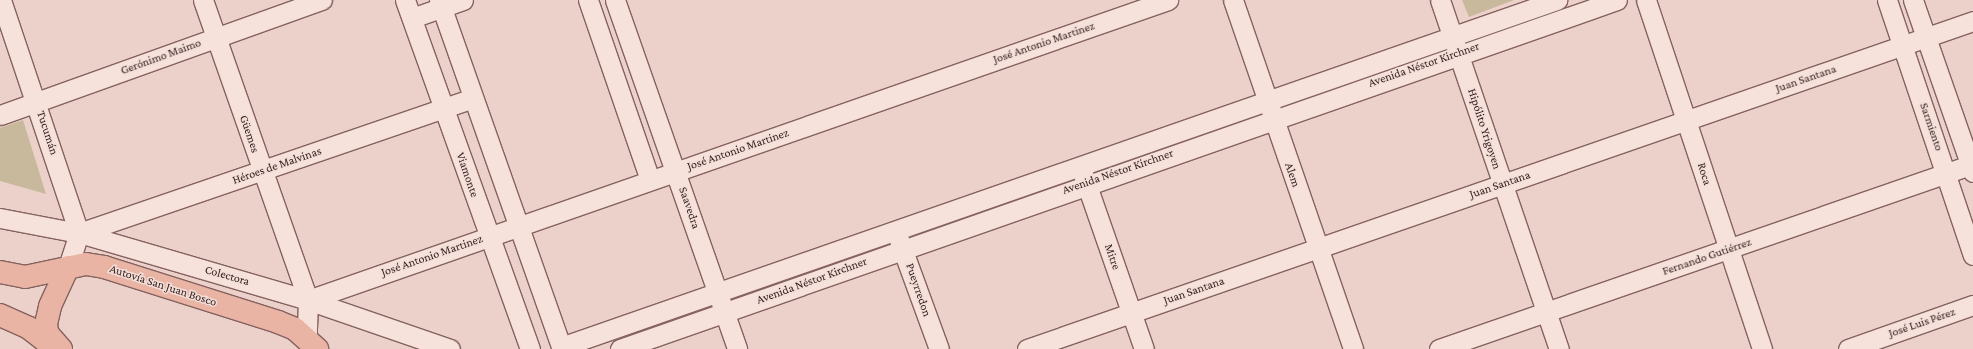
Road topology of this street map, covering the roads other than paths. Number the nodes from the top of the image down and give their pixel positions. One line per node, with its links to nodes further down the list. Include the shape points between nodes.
1 (1, 0): 24 (street, Tucumán)
2 (202, 0): 19 (street, Güemes)
3 (322, 0): 19 (street, Gerónimo Maimo)
4 (406, 0): 17 (street, Viamonte)
5 (463, 0): 16 (street)
6 (588, 0): 34 (street)
7 (615, 0): 31 (street, Saavedra)
8 (1168, 0): 31 (street, José Antonio Martinez)
9 (1232, 0): 26 (street, Alem)
10 (1440, 0): 21 (street, Hipólito Yrigoyen)
11 (1557, 0): 21 (street, Avenida Néstor Kirchner)
12 (1617, 0): 21 (street, Avenida Néstor Kirchner)
13 (1646, 0): 28 (street, Roca)
14 (1887, 0): 22 (street, Sarmiento)
15 (1913, 0): 20 (street, Sarmiento)
16 (440, 4): 17 (street); 23 (street)
17 (412, 18): 25 (street, Viamonte)
18 (1973, 21): 20 (street, Juan Santana)
19 (216, 37): 24 (street, Gerónimo Maimo); 30 (street, Güemes)
20 (1926, 38): 22 (street, Juan Santana); 29 (street, Sarmiento)
21 (1455, 45): 26 (street, Avenida Néstor Kirchner); 35 (street, Hipólito Yrigoyen)
22 (1903, 46): 28 (street, Juan Santana); 32 (street, Sarmiento)
23 (473, 98): 25 (street, Héroes de Malvinas); 37 (street)
24 (37, 102): 27 (street, Gerónimo Maimo); 38 (street, Tucumán)
25 (443, 108): 30 (street, Héroes de Malvinas); 39 (street, Viamonte)
26 (1270, 110): 33 (street, Avenida Néstor Kirchner); 41 (street, Alem)
27 (0, 115)
28 (1688, 119): 35 (street, Juan Santana); 42 (street, Roca)
29 (1972, 167): 32 (street, Fernando Gutiérrez)
30 (262, 171): 38 (street, Héroes de Malvinas); 47 (street, Güemes)
31 (676, 171): 34 (street, José Antonio Martinez); 46 (street, Saavedra)
32 (1947, 173): 42 (street, Fernando Gutiérrez); 43 (street, Sarmiento)
33 (1083, 174): 40 (street, Avenida Néstor Kirchner); 51 (street, Mitre)
34 (650, 180): 37 (street, José Antonio Martinez)
35 (1502, 185): 41 (street, Juan Santana); 50 (street, Hipólito Yrigoyen)
36 (0, 218): 38 (street, Colectora)
37 (518, 226): 39 (street, José Antonio Martinez); 54 (street)
38 (80, 233): 44 (street); 47 (street, Colectora)
39 (489, 237): 47 (street, José Antonio Martinez); 58 (street, Viamonte)
40 (900, 240): 46 (street, Avenida Néstor Kirchner); 49 (street, Avenida Néstor Kirchner); 61 (street, Pueyrredon)
41 (1318, 249): 51 (street, Juan Santana); 64 (street, Alem)
42 (1728, 250): 50 (street, Fernando Gutiérrez); 67 (street, Roca)
43 (1973, 255)
44 (68, 267): 45 (main road, Autovía San Juan Bosco, via 25,276); 53 (main road, Autovía San Juan Bosco, via 104,267 278,322); 56 (main road, via 50,306 46,324 47,333)
45 (0, 272)
46 (718, 294): 49 (street, Saavedra); 54 (street, Avenida Néstor Kirchner)
47 (308, 300): 53 (street, Güemes); 57 (street, Colectora)
48 (1973, 305): 68 (street, José Luis Pérez)
49 (724, 312): 59 (street, Avenida Néstor Kirchner); 60 (street, Saavedra)
50 (1547, 312): 65 (street, Fernando Gutiérrez); 66 (street, Hipólito Yrigoyen)
51 (1131, 313): 62 (street, Juan Santana); 63 (street, Mitre)
52 (0, 315): 55 (main road, via 29,328)
53 (310, 346)
54 (561, 348)
55 (57, 349)
56 (61, 349)
57 (450, 349)
58 (530, 349)
59 (620, 349)
60 (737, 349)
61 (939, 349)
62 (1027, 349)
63 (1144, 349)
64 (1353, 349)
65 (1439, 349)
66 (1559, 349)
67 (1762, 349)
68 (1848, 349)

